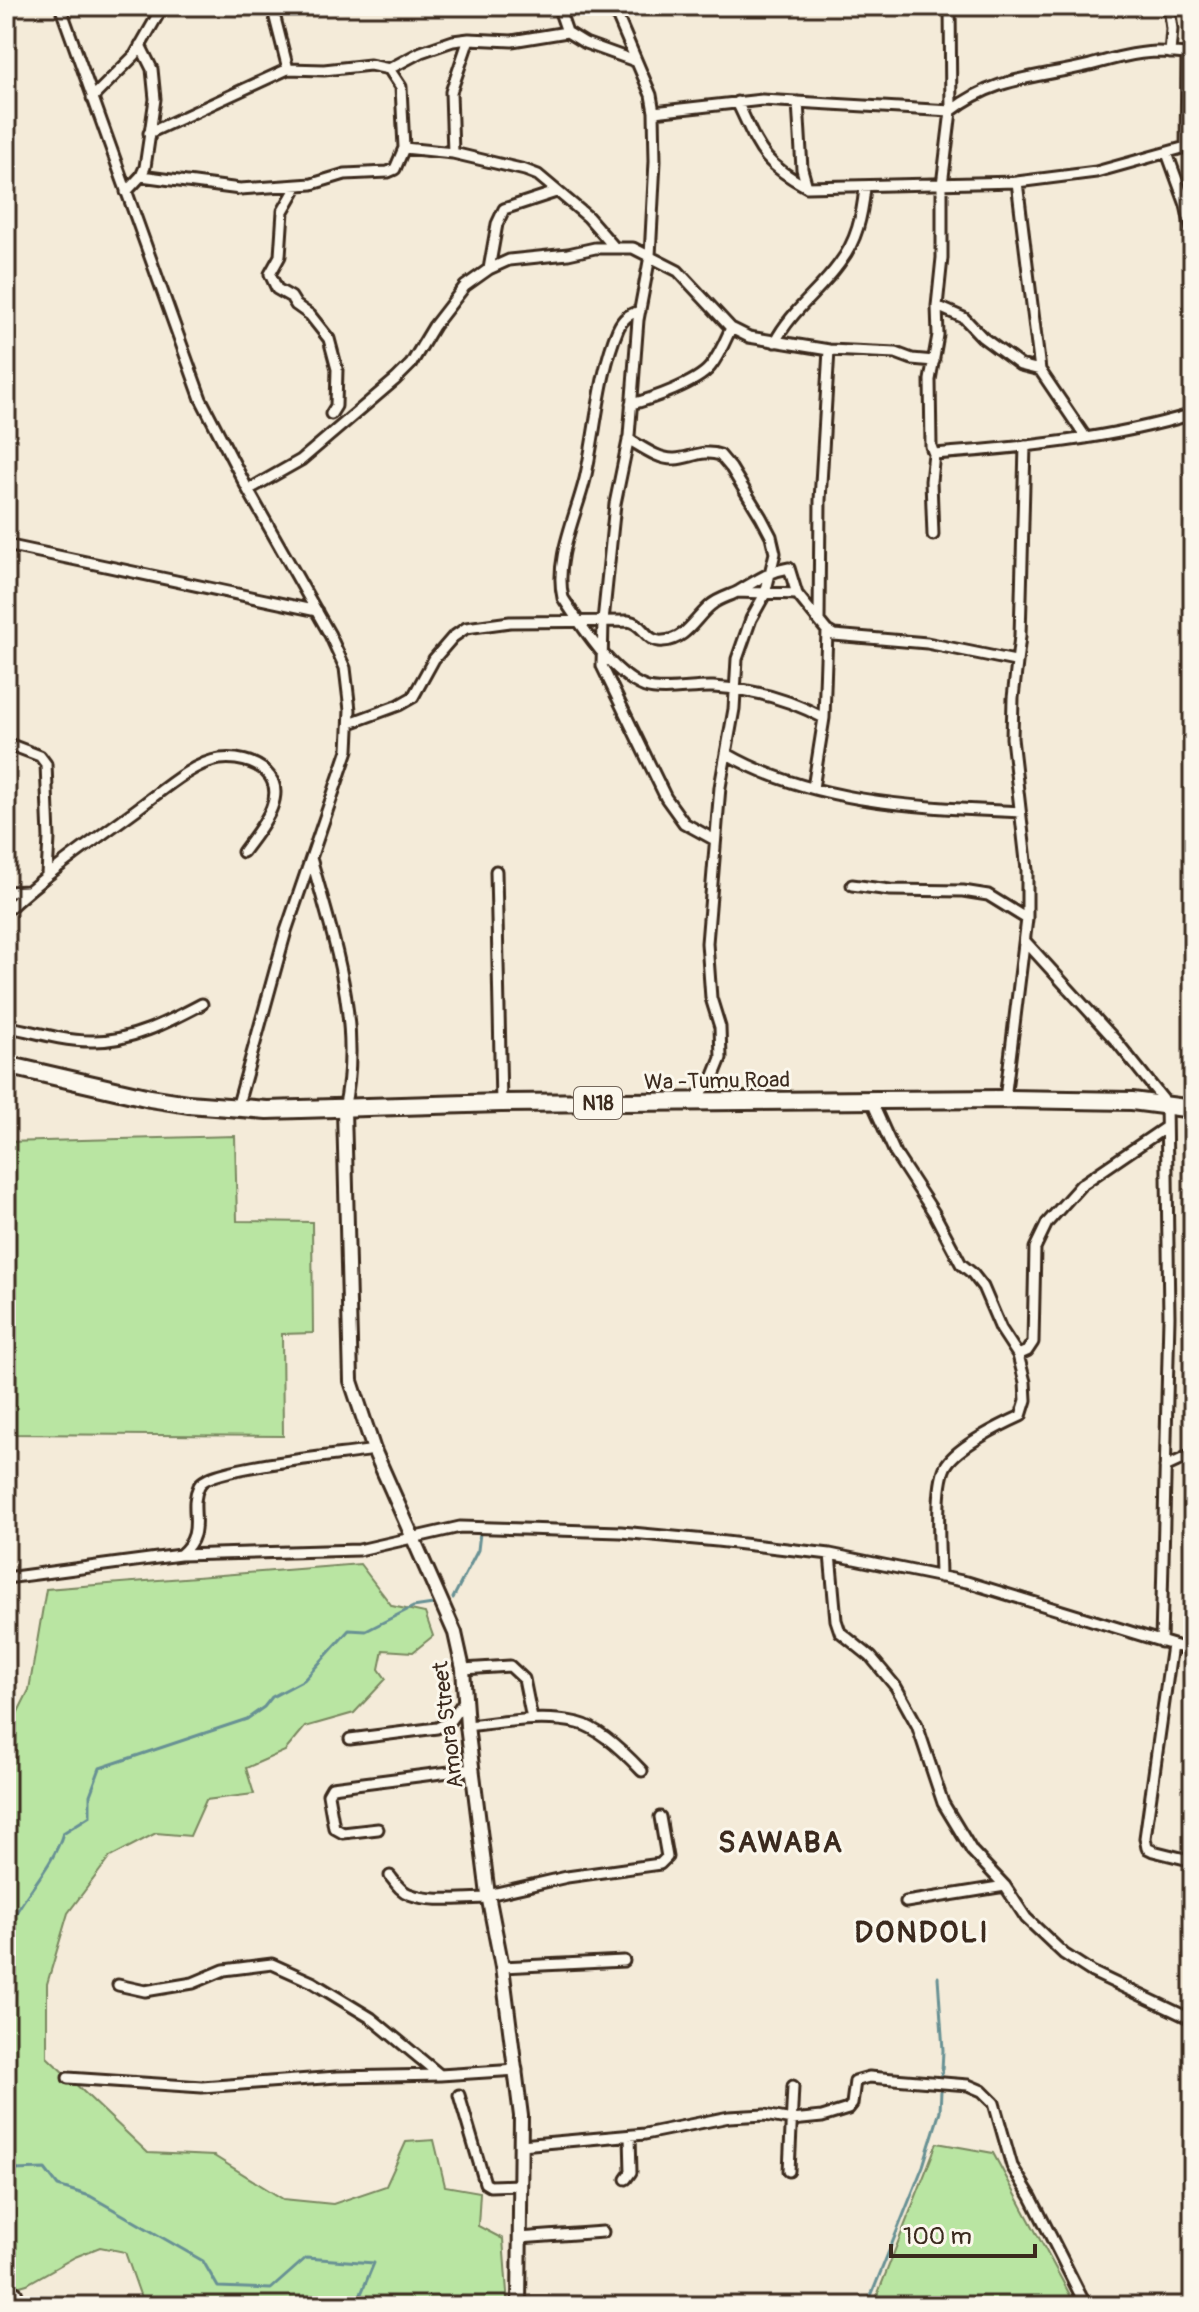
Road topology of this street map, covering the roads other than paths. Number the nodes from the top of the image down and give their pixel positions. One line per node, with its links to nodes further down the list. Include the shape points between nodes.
1 (60, 6): 16 (street)
2 (163, 6): 10 (street)
3 (558, 6): 8 (street)
4 (613, 6): 13 (street)
5 (950, 6): 19 (street)
6 (1169, 6): 11 (street)
7 (276, 8): 14 (street)
8 (567, 32): 9 (street, via 512,41); 13 (street)
9 (469, 39): 15 (street, via 421,52); 24 (street, via 451,92)
10 (140, 45): 16 (street); 21 (street, via 154,84)
11 (1170, 53): 12 (street); 19 (street, via 1118,56 1029,76 999,84)
12 (1190, 54): 22 (street)
13 (635, 61): 20 (street)
14 (288, 69): 15 (street); 21 (street)
15 (389, 69): 23 (street, via 401,87)
16 (92, 98): 32 (street)
17 (737, 102): 18 (street); 20 (street); 30 (street, via 765,158)
18 (798, 102): 19 (street); 30 (street)
19 (951, 111): 29 (street)
20 (654, 112): 36 (street)
21 (149, 133): 26 (street)
22 (1190, 147): 25 (street)
23 (404, 148): 24 (street); 28 (street, via 395,169 388,172 345,174)
24 (453, 153): 33 (street, via 525,170)
25 (1167, 153): 27 (street, via 1096,172); 34 (street)
26 (141, 176): 28 (street, via 240,189); 32 (street)
27 (1017, 182): 29 (street); 44 (street)
28 (298, 185): 46 (street, via 283,211 280,256 270,274 277,289 310,315 329,339 337,369)
29 (942, 185): 31 (street); 38 (street)
30 (807, 187): 31 (street)
31 (865, 188): 41 (street, via 857,233 840,264)
32 (126, 192): 52 (street, via 201,399)
33 (556, 192): 35 (street); 37 (street, via 504,209)
34 (1193, 236)
35 (615, 248): 36 (street, via 633,248); 37 (street, via 509,260)
36 (650, 256): 39 (street); 40 (street, via 678,271)
37 (489, 269): 52 (street, via 465,286 396,379 301,460)
38 (937, 306): 43 (street); 44 (street, via 964,318 1020,365)
39 (640, 311): 45 (street); 60 (street, via 628,315 617,332 567,539 560,584)
40 (731, 328): 41 (street); 45 (street, via 700,376)
41 (775, 342): 42 (street)
42 (829, 350): 43 (street); 62 (street)
43 (934, 361): 51 (street)
44 (1040, 370): 48 (street)
45 (631, 404): 49 (street)
46 (331, 414)
47 (1193, 414): 48 (street)
48 (1086, 438): 50 (street)
49 (628, 439): 55 (street, via 672,459 720,455 771,536 775,553); 61 (street, via 615,504)
50 (1025, 446): 51 (street); 65 (street)
51 (934, 454): 53 (street)
52 (248, 490): 59 (street)
53 (933, 535)
54 (6, 545): 59 (street)
55 (770, 571): 56 (street); 57 (street); 58 (street, via 789,568)
56 (737, 592): 57 (street); 61 (street, via 714,602 677,639 655,641 634,622)
57 (765, 594): 58 (street); 66 (street, via 737,659)
58 (797, 594): 62 (street)
59 (317, 611): 68 (street, via 345,668)
60 (578, 621): 61 (street); 64 (street); 68 (street, via 466,628 434,659 413,697)
61 (603, 621): 64 (street)
62 (819, 621): 63 (street)
63 (827, 631): 65 (street); 67 (street)
64 (601, 649): 66 (street, via 617,669 648,688); 73 (street, via 610,686 666,798 684,823)
65 (1015, 661): 72 (street, via 1012,738)
66 (736, 690): 67 (street, via 795,702); 70 (street)
67 (824, 718): 71 (street)
68 (350, 723): 75 (street, via 348,750)
69 (6, 743): 77 (street, via 40,756 46,764)
70 (727, 754): 71 (street, via 756,770); 73 (street)
71 (813, 788): 72 (street, via 851,799)
72 (1020, 812): 82 (street)
73 (715, 840): 90 (street, via 707,943 721,1058 711,1083)
74 (243, 852): 77 (street, via 274,806 274,786 259,766 220,759 175,781)
75 (311, 858): 92 (street); 94 (street, via 346,995 352,1047)
76 (496, 871): 89 (street)
77 (47, 875): 79 (street)
78 (852, 885): 82 (street, via 988,895)
79 (28, 891): 80 (street); 81 (street)
80 (6, 892)
81 (6, 911)
82 (1027, 919): 83 (street)
83 (1025, 941): 87 (street); 91 (street)
84 (202, 1004): 85 (street, via 164,1024 93,1042)
85 (6, 1026)
86 (6, 1065): 92 (highway, Wa -Tumu Road / N18, via 150,1098)
87 (1005, 1099): 88 (highway, Wa -Tumu Road / N18); 91 (highway, Wa -Tumu Road / N18)
88 (871, 1100): 90 (highway, Wa -Tumu Road / N18); 96 (street, via 895,1153 961,1264 983,1287)
89 (501, 1103): 90 (highway, Wa -Tumu Road / N18); 94 (highway, Wa -Tumu Road / N18)
90 (690, 1103)
91 (1166, 1103): 93 (highway, Wa -Tumu Road / N18); 95 (street)
92 (237, 1109): 94 (highway, Wa -Tumu Road / N18)
93 (1193, 1109)
94 (344, 1110): 97 (street, Amora Street, via 351,1381)
95 (1166, 1127): 96 (street, via 1081,1185 1047,1223 1035,1248 1033,1342); 99 (street)
96 (1018, 1355): 103 (street, via 1026,1400 1021,1416 966,1448 947,1464 942,1478)
97 (374, 1450): 100 (street, Amora Street); 102 (street, via 204,1479 198,1487 191,1546)
98 (1193, 1454): 99 (street)
99 (1165, 1467): 105 (street)
100 (413, 1536): 101 (street, via 460,1527 621,1532); 102 (street, via 359,1550); 107 (street, Amora Street, via 455,1633)
101 (830, 1554): 103 (street); 118 (street, via 840,1632 896,1687 917,1725 943,1803 972,1851)
102 (180, 1555): 104 (street)
103 (940, 1577): 105 (street)
104 (6, 1578)
105 (1167, 1644): 106 (street); 116 (street, via 1145,1838 1153,1851)
106 (1193, 1651)
107 (463, 1669): 108 (street, Amora Street); 109 (street, via 510,1666 518,1671)
108 (465, 1700): 110 (street, Amora Street); 111 (street, via 449,1722 437,1728)
109 (532, 1719): 110 (street); 113 (street, via 581,1724 622,1749)
110 (467, 1726): 112 (street, Amora Street)
111 (350, 1739)
112 (473, 1769): 115 (street, via 332,1787 328,1794 334,1828 343,1833); 119 (street, Amora Street)
113 (642, 1771)
114 (660, 1817): 119 (street, via 667,1857 660,1864 567,1877)
115 (378, 1829)
116 (1193, 1861)
117 (390, 1876): 119 (street, via 410,1895)
118 (1005, 1886): 120 (street); 124 (street, via 1026,1918 1064,1954)
119 (488, 1896): 122 (street, Amora Street)
120 (906, 1902)
121 (624, 1961): 122 (street)
122 (502, 1967): 125 (street, Amora Street)
123 (118, 1985): 126 (street, via 145,1991 193,1983 224,1970 272,1964 371,2018)
124 (1193, 2020)
125 (517, 2070): 126 (street); 132 (street, Amora Street)
126 (440, 2075): 127 (street, via 202,2087)
127 (68, 2078)
128 (793, 2086): 130 (street)
129 (459, 2095): 135 (street, via 485,2183)
130 (792, 2120): 131 (street, via 729,2117); 133 (street); 141 (street, via 848,2109 855,2081 869,2077 942,2081 982,2091 994,2103 1012,2166)
131 (630, 2136): 132 (street); 134 (street, via 631,2172)
132 (521, 2145): 135 (street, Amora Street)
133 (789, 2171)
134 (626, 2179)
135 (520, 2185): 137 (street, Amora Street)
136 (603, 2232): 137 (street)
137 (519, 2238): 140 (street, Amora Street)
138 (16, 2292): 139 (street)
139 (21, 2306)
140 (519, 2306)
141 (1086, 2306)

